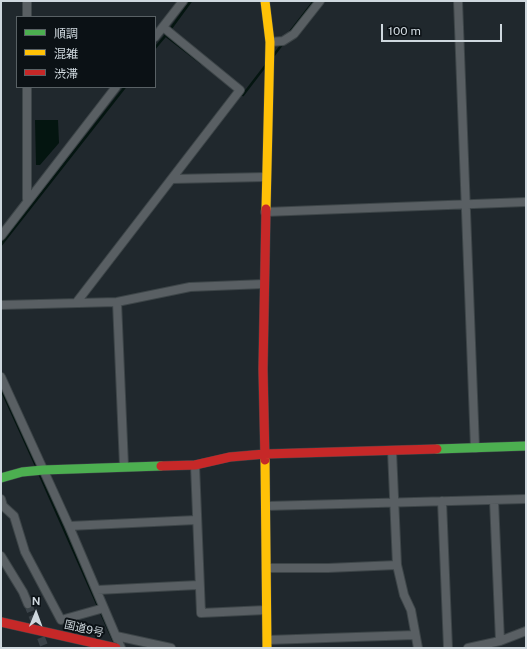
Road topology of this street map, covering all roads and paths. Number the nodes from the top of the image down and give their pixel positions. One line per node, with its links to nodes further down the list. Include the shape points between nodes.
1 (27, 1): 6 (street)
2 (183, 1): 7 (street)
3 (265, 1): 9 (main road)
4 (320, 1): 9 (street, via 294,34 283,41)
5 (458, 1): 16 (street)
6 (27, 16)
7 (163, 28): 8 (street); 13 (street, via 240,90)
8 (156, 36)
9 (270, 42): 12 (main road)
10 (27, 88): 14 (street)
11 (115, 88): 14 (street)
12 (266, 177): 13 (street); 17 (main road)
13 (172, 179): 21 (street)
14 (28, 199): 18 (street)
15 (526, 202): 16 (street)
16 (466, 205): 17 (street); 25 (street)
17 (265, 212): 19 (main road)
18 (1, 236)
19 (264, 284): 20 (street, via 190,287); 27 (main road)
20 (117, 302): 21 (street); 29 (street)
21 (76, 303): 22 (street)
22 (1, 305)
23 (1, 377): 30 (street)
24 (526, 446): 25 (main road)
25 (475, 448): 26 (main road)
26 (392, 451): 27 (main road); 36 (street)
27 (265, 454): 28 (main road, via 230,457); 37 (main road)
28 (195, 465): 29 (main road); 38 (street)
29 (124, 466): 30 (main road)
30 (43, 470): 31 (main road); 39 (street)
31 (1, 478)
32 (1, 499): 46 (street, via 3,506 14,516 26,552 61,620)
33 (526, 499): 34 (street)
34 (494, 500): 35 (street); 52 (street)
35 (442, 501): 36 (street); 58 (street)
36 (394, 503): 37 (street); 41 (street)
37 (266, 506): 42 (main road)
38 (196, 520): 39 (street); 43 (street)
39 (69, 526): 44 (street)
40 (1, 556): 45 (street)
41 (397, 565): 42 (street); 50 (street, via 404,595 411,610)
42 (266, 568): 47 (main road)
43 (198, 586): 44 (street); 47 (street, via 201,613)
44 (97, 590): 46 (street)
45 (28, 604)
46 (104, 608): 51 (street)
47 (266, 610): 53 (main road)
48 (1, 622): 54 (main road, 国道9号, bridge)
49 (526, 631): 52 (street)
50 (415, 635): 53 (street); 57 (street)
51 (116, 636): 55 (street); 56 (street)
52 (500, 640): 59 (street)
53 (267, 644)
54 (116, 648)
55 (122, 648)
56 (171, 648)
57 (418, 648)
58 (448, 648)
59 (468, 648)

